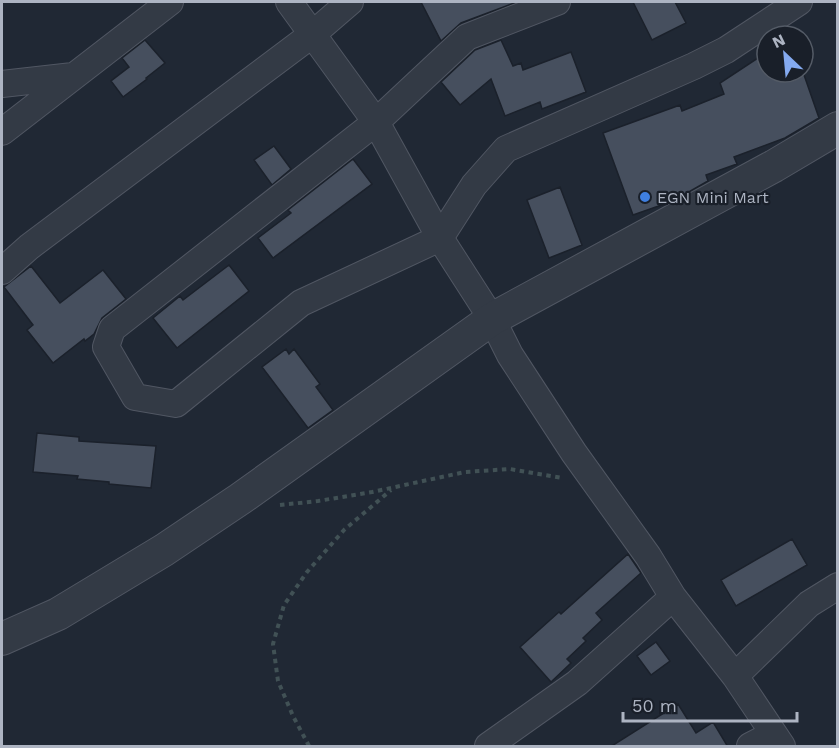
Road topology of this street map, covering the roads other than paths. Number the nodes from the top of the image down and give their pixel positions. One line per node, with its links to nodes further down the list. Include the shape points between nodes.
1 (170, 2): 7 (street)
2 (289, 2): 6 (street)
3 (350, 2): 6 (street)
4 (556, 2): 9 (street, via 466,37)
5 (799, 2): 12 (street, via 726,50 506,149 474,185)
6 (314, 33): 9 (street); 13 (street)
7 (74, 76): 8 (street); 11 (street)
8 (2, 84)
9 (376, 122): 12 (street); 12 (street, via 112,329 106,347 135,397 176,404 301,303)
10 (837, 128): 14 (street)
11 (2, 132)
12 (440, 238): 14 (street)
13 (2, 271)
14 (492, 319): 16 (street, via 510,355); 17 (street, via 164,550 57,614)
15 (837, 586): 18 (street, via 809,604)
16 (673, 597): 18 (street); 20 (street, via 577,683)
17 (2, 639)
18 (735, 676): 19 (street)
19 (777, 740): 21 (street)
20 (488, 747)
21 (750, 747)

